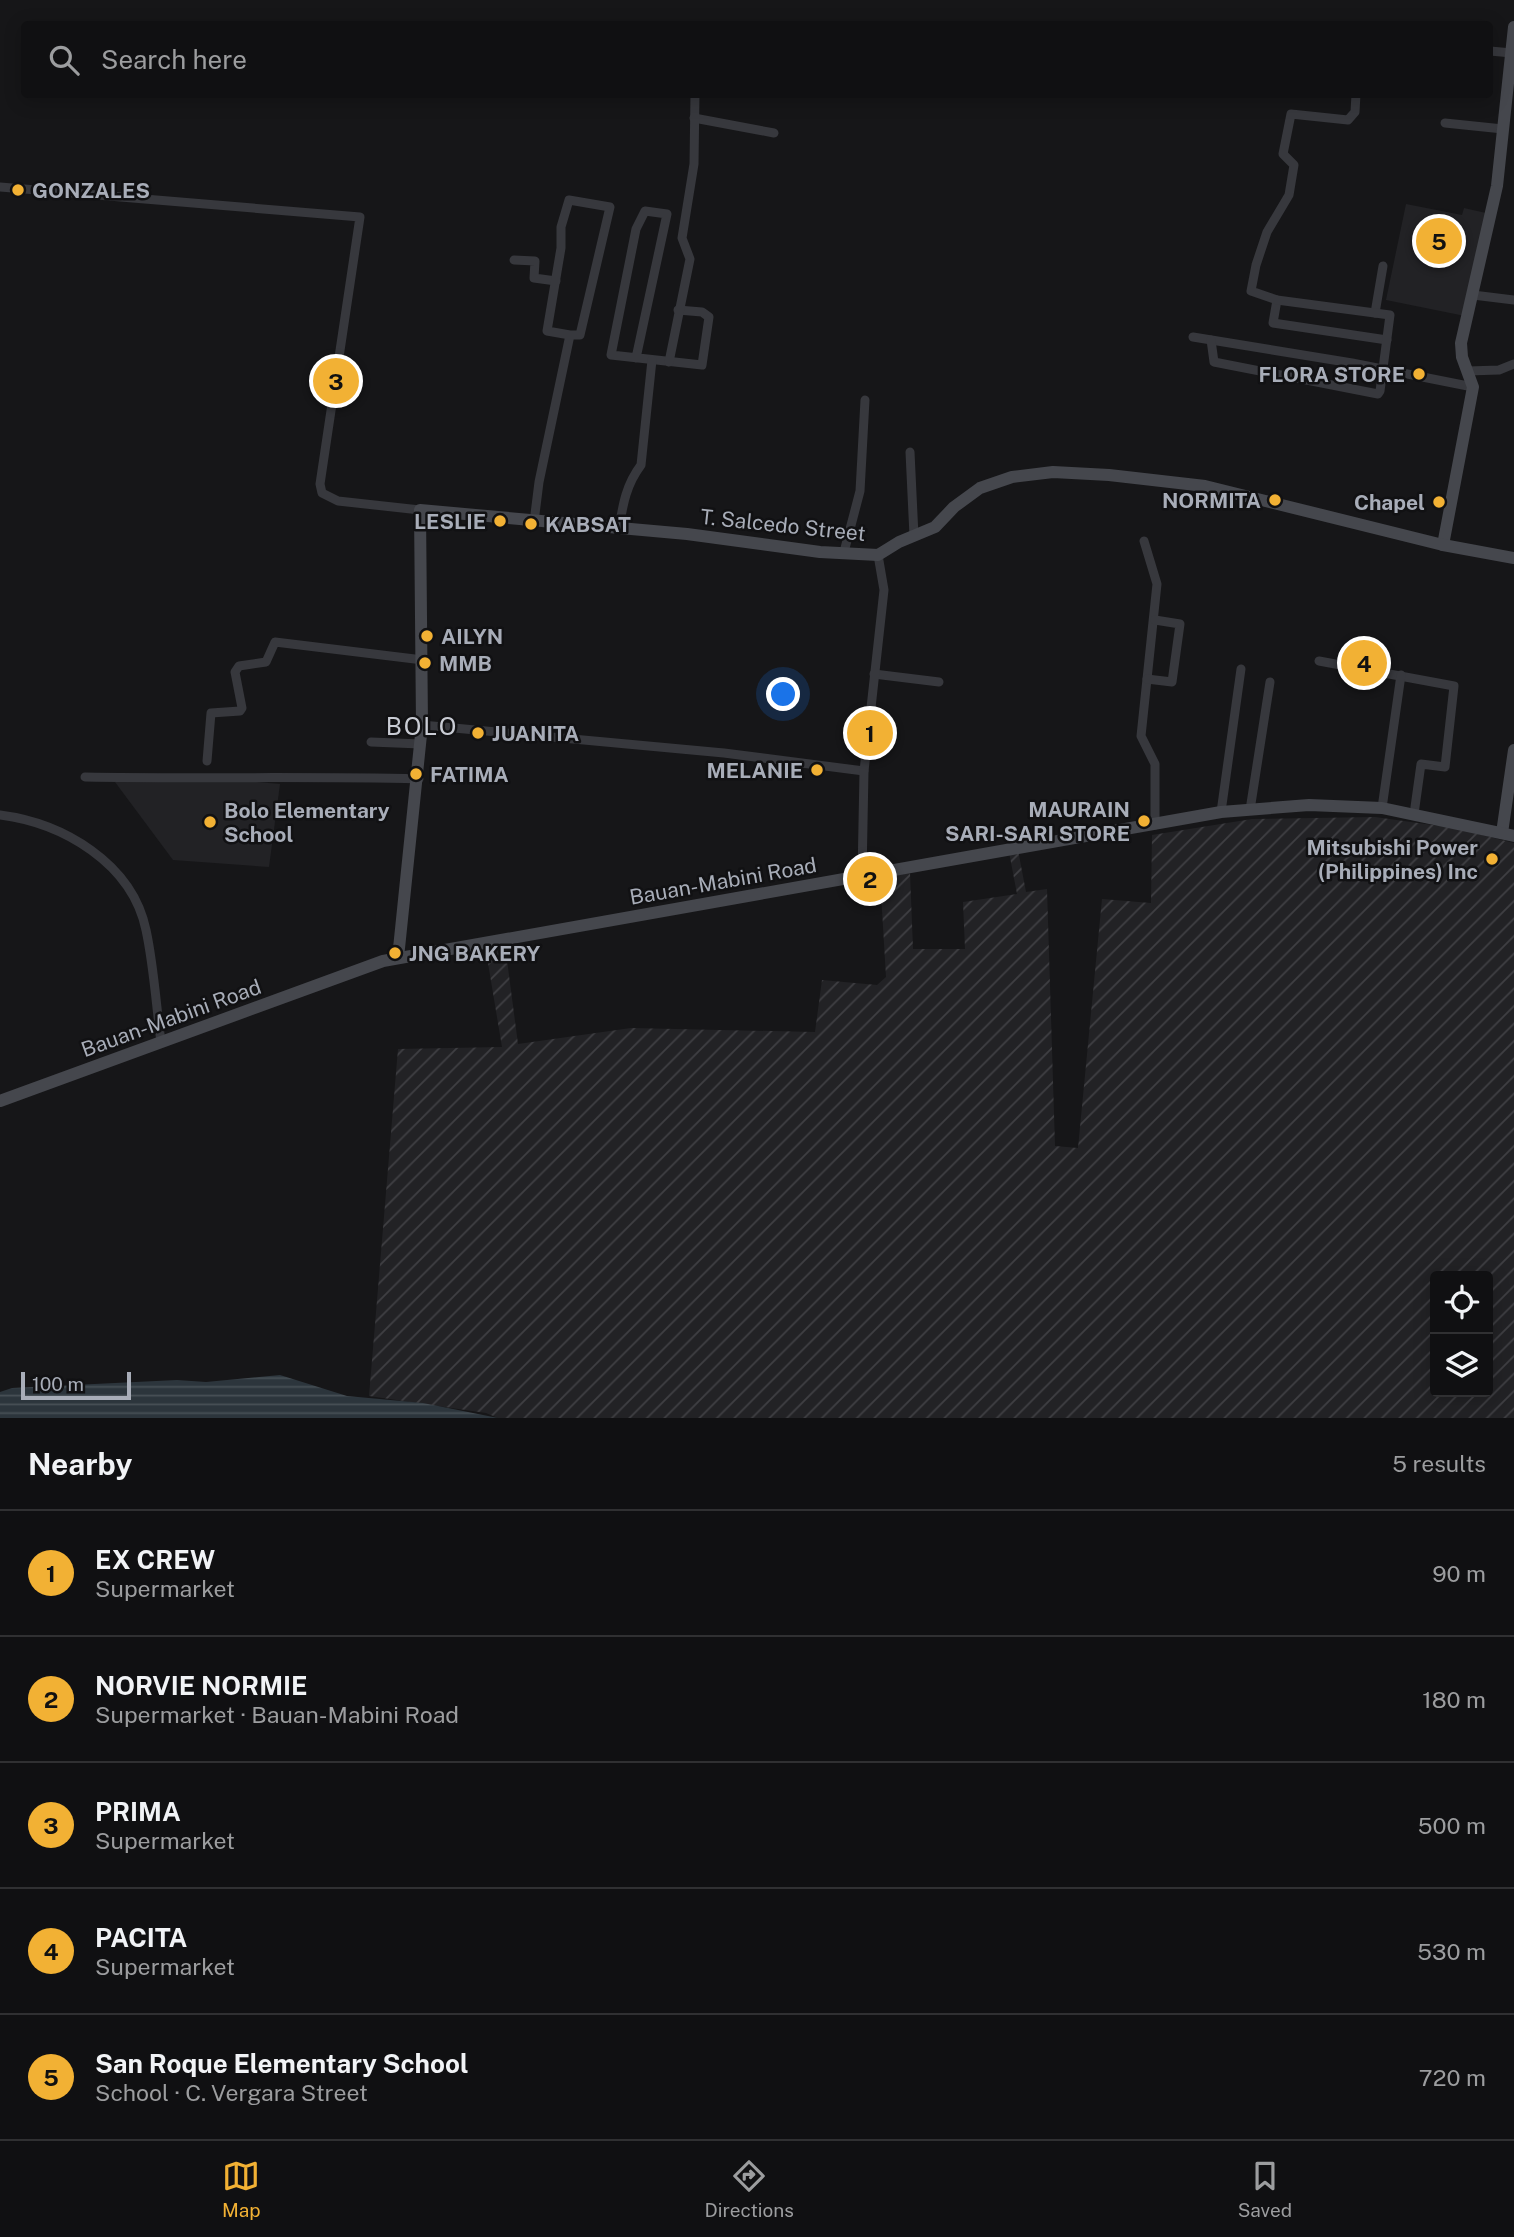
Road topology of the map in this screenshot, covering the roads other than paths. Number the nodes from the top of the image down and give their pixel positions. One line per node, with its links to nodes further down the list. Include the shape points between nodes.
1 (1514, 27): 3 (street)
2 (1493, 51): 3 (street)
3 (1512, 53): 8 (street)
4 (695, 98): 6 (street)
5 (1356, 98): 15 (street, via 1355,112 1348,120 1291,114 1283,154 1294,165 1289,195 1267,232 1251,291)
6 (694, 118): 9 (street); 17 (street, via 694,164 682,238 690,259)
7 (1445, 123): 8 (street)
8 (1503, 129): 14 (street, via 1497,186)
9 (775, 133)
10 (0, 187): 32 (street, T. Salcedo Street, via 360,217 320,484 323,494 338,501)
11 (514, 260): 13 (street, via 535,261 534,278)
12 (1383, 266): 18 (street)
13 (556, 281): 19 (street, via 547,331); 19 (street, via 561,227 569,200 610,207 580,335)
14 (1473, 295): 16 (street); 28 (street, via 1461,344)
15 (1277, 300): 18 (street); 22 (street, via 1273,323)
16 (1514, 300)
17 (678, 310): 25 (street); 25 (street, via 709,317 702,365)
18 (1375, 313): 22 (street, via 1390,315)
19 (570, 335): 33 (street)
20 (1193, 337): 21 (street)
21 (1211, 340): 27 (street); 27 (street, via 1214,362 1378,394)
22 (1387, 340): 27 (street)
23 (636, 358): 23 (street, via 665,233 666,212 645,211 636,229 611,355); 24 (street)
24 (652, 360): 25 (street); 34 (street, via 642,465 624,498)
25 (669, 362)
26 (1514, 364): 28 (street, via 1499,370)
27 (1381, 369): 29 (street)
28 (1468, 371): 29 (street)
29 (1473, 387): 37 (street)
30 (865, 400): 38 (street, via 860,491)
31 (910, 452): 35 (street)
32 (420, 510): 33 (street, T. Salcedo Street); 42 (street)
33 (534, 522): 34 (street, T. Salcedo Street)
34 (619, 528): 38 (street, T. Salcedo Street)
35 (914, 536): 37 (street, T. Salcedo Street, via 935,527 980,488 1040,472 1205,486); 39 (street, T. Salcedo Street)
36 (1144, 541): 41 (street, via 1157,584)
37 (1443, 545): 40 (street, T. Salcedo Street)
38 (844, 552): 39 (street, T. Salcedo Street)
39 (878, 555): 45 (street, via 884,590)
40 (1514, 558)
41 (1155, 620): 47 (street); 47 (street, via 1180,624 1172,682)
42 (423, 660): 50 (street); 54 (street, via 275,642 266,662 239,666 235,672 240,711 211,713)
43 (1319, 661): 46 (street)
44 (1241, 669): 60 (street)
45 (874, 674): 48 (street); 55 (street)
46 (1401, 675): 58 (street); 61 (street, via 1451,684 1456,691 1445,767 1421,764)
47 (1147, 679): 63 (street, via 1141,736 1155,764)
48 (939, 682)
49 (1270, 682): 59 (street)
50 (422, 725): 52 (street); 55 (street)
51 (371, 742): 52 (street)
52 (421, 744): 57 (street)
53 (1514, 750): 64 (street)
54 (207, 761)
55 (864, 771): 65 (street)
56 (85, 777): 57 (street)
57 (419, 779): 66 (street)
58 (1382, 808): 59 (street, Bauan-Mabini Road, via 1309,805); 61 (street, Bauan-Mabini Road)
59 (1250, 810): 60 (street, Bauan-Mabini Road)
60 (1221, 812): 63 (street, Bauan-Mabini Road)
61 (1414, 814): 64 (street, Bauan-Mabini Road)
62 (0, 815): 67 (street, via 50,826 90,848 114,872 146,928)
63 (1155, 825): 65 (street, Bauan-Mabini Road)
64 (1508, 834)
65 (862, 876): 66 (street, Bauan-Mabini Road)
66 (398, 958): 67 (street, Bauan-Mabini Road)
67 (161, 1042): 68 (street, Bauan-Mabini Road)
68 (0, 1101)

